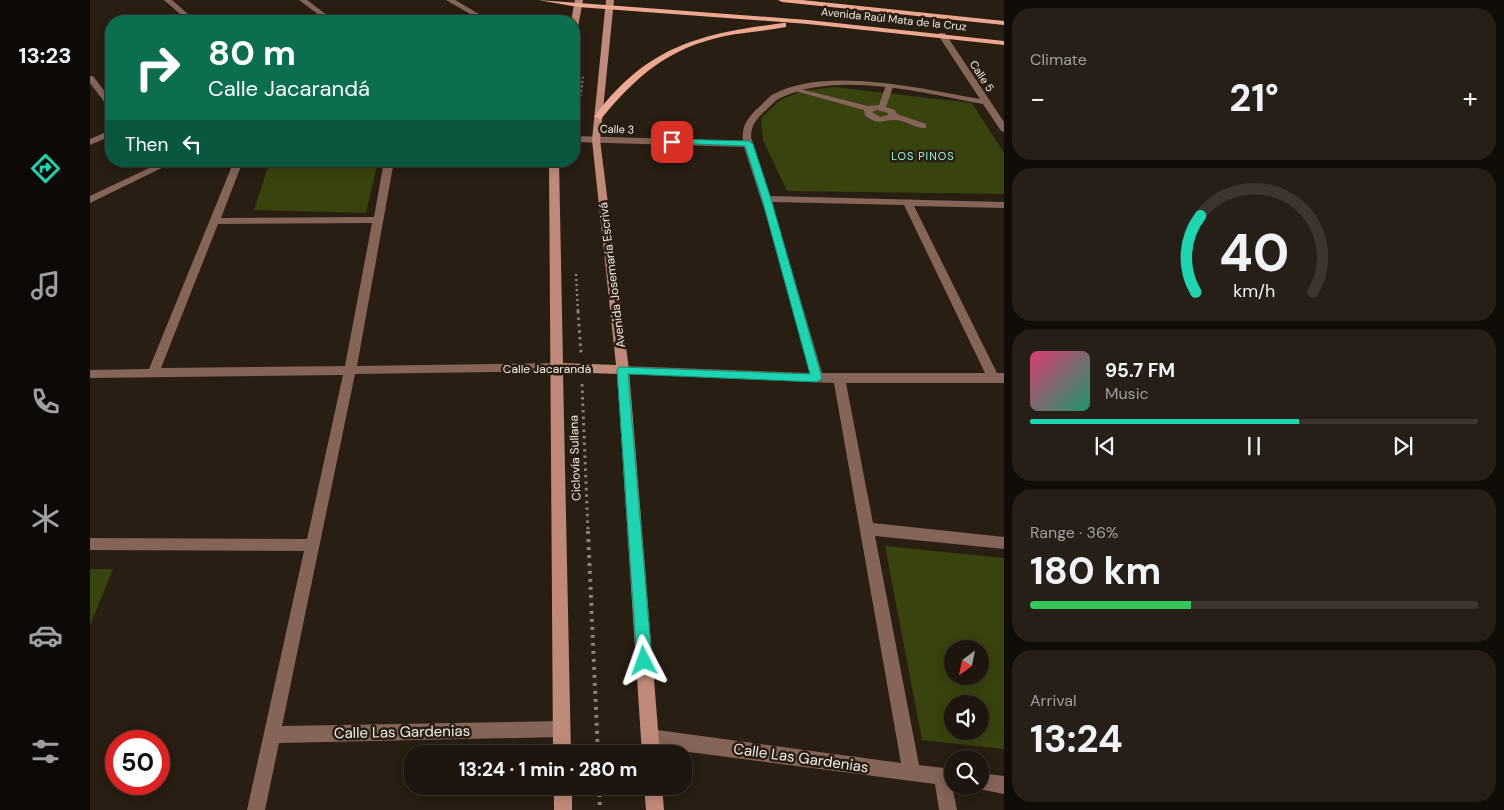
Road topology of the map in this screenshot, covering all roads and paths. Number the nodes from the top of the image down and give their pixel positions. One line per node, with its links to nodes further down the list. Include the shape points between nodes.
1 (168, 0): 10 (street)
2 (303, 0): 11 (street)
3 (450, 0): 12 (street)
4 (542, 0): 7 (main road, Avenida Raúl Mata de la Cruz)
5 (782, 0): 9 (main road, Avenida Raúl Mata de la Cruz)
6 (838, 0): 9 (main road)
7 (578, 2): 8 (main road, Avenida Raúl Mata de la Cruz); 13 (main road)
8 (610, 3): 14 (main road, Avenida Raúl Mata de la Cruz); 28 (main road, Avenida Josemaría Escrivá)
9 (923, 13): 15 (main road, Avenida Raúl Mata de la Cruz)
10 (185, 15)
11 (323, 15)
12 (476, 15)
13 (576, 15)
14 (808, 22): 16 (main road, Avenida Raúl Mata de la Cruz); 28 (main road, via 722,34 680,47 656,59 627,82)
15 (1004, 23)
16 (942, 35): 17 (main road, Avenida Raúl Mata de la Cruz); 23 (street, Calle 5)
17 (1004, 42)
18 (584, 74): 24 (path)
19 (90, 78): 22 (street)
20 (889, 88): 21 (street, via 840,83); 23 (street); 25 (street)
21 (792, 89): 26 (street); 35 (street, via 776,96 760,109 747,129)
22 (105, 97)
23 (985, 102): 30 (street, Calle 5)
24 (580, 103)
25 (882, 108): 26 (street); 27 (street, via 892,112)
26 (868, 109): 27 (street, via 868,113 877,119 886,120)
27 (893, 116): 29 (street)
28 (598, 117): 33 (main road, Avenida Josemaría Escrivá)
29 (923, 126)
30 (1004, 129)
31 (105, 136): 34 (street)
32 (580, 139): 33 (street, Calle 3)
33 (596, 140): 35 (street, Calle 3); 50 (main road, Avenida Josemaría Escrivá)
34 (90, 142)
35 (749, 144): 40 (street)
36 (159, 167): 41 (street)
37 (237, 167): 44 (street)
38 (388, 167): 45 (street)
39 (554, 167): 47 (main road)
40 (766, 199): 42 (street); 53 (street)
41 (90, 200)
42 (908, 203): 43 (street); 55 (street)
43 (1004, 205)
44 (215, 220): 45 (street); 51 (street)
45 (378, 220): 49 (street)
46 (576, 272): 48 (path, Ciclovía Sullana)
47 (558, 367): 48 (main road, Calle Jacarandá); 49 (street, Calle Jacarandá); 60 (main road)
48 (582, 368): 50 (main road, Calle Jacarandá); 63 (path, Ciclovía Sullana)
49 (350, 370): 51 (street, Calle Jacarandá); 59 (street)
50 (623, 370): 53 (street, Calle Jacarandá); 64 (main road, Avenida Josemaría Escrivá)
51 (153, 373): 52 (street, Calle Jacarandá)
52 (90, 374)
53 (817, 378): 54 (street, Calle Jacarandá)
54 (839, 378): 55 (street, Calle Jacarandá); 56 (street)
55 (998, 378)
56 (867, 530): 57 (street); 66 (street)
57 (1004, 543)
58 (90, 544): 59 (street)
59 (312, 545): 61 (street)
60 (562, 729): 61 (street, Calle Las Gardenias); 62 (main road)
61 (272, 735): 74 (street)
62 (562, 745)
63 (598, 745)
64 (650, 745)
65 (692, 750): 66 (street, Calle Las Gardenias)
66 (912, 773): 67 (street, Calle Las Gardenias)
67 (944, 777)
68 (989, 783): 69 (street)
69 (1004, 785)
70 (563, 795): 75 (main road)
71 (599, 795): 76 (path)
72 (654, 795): 77 (main road)
73 (948, 795): 78 (street)
74 (256, 810)
75 (563, 810)
76 (600, 810)
77 (655, 810)
78 (948, 810)

